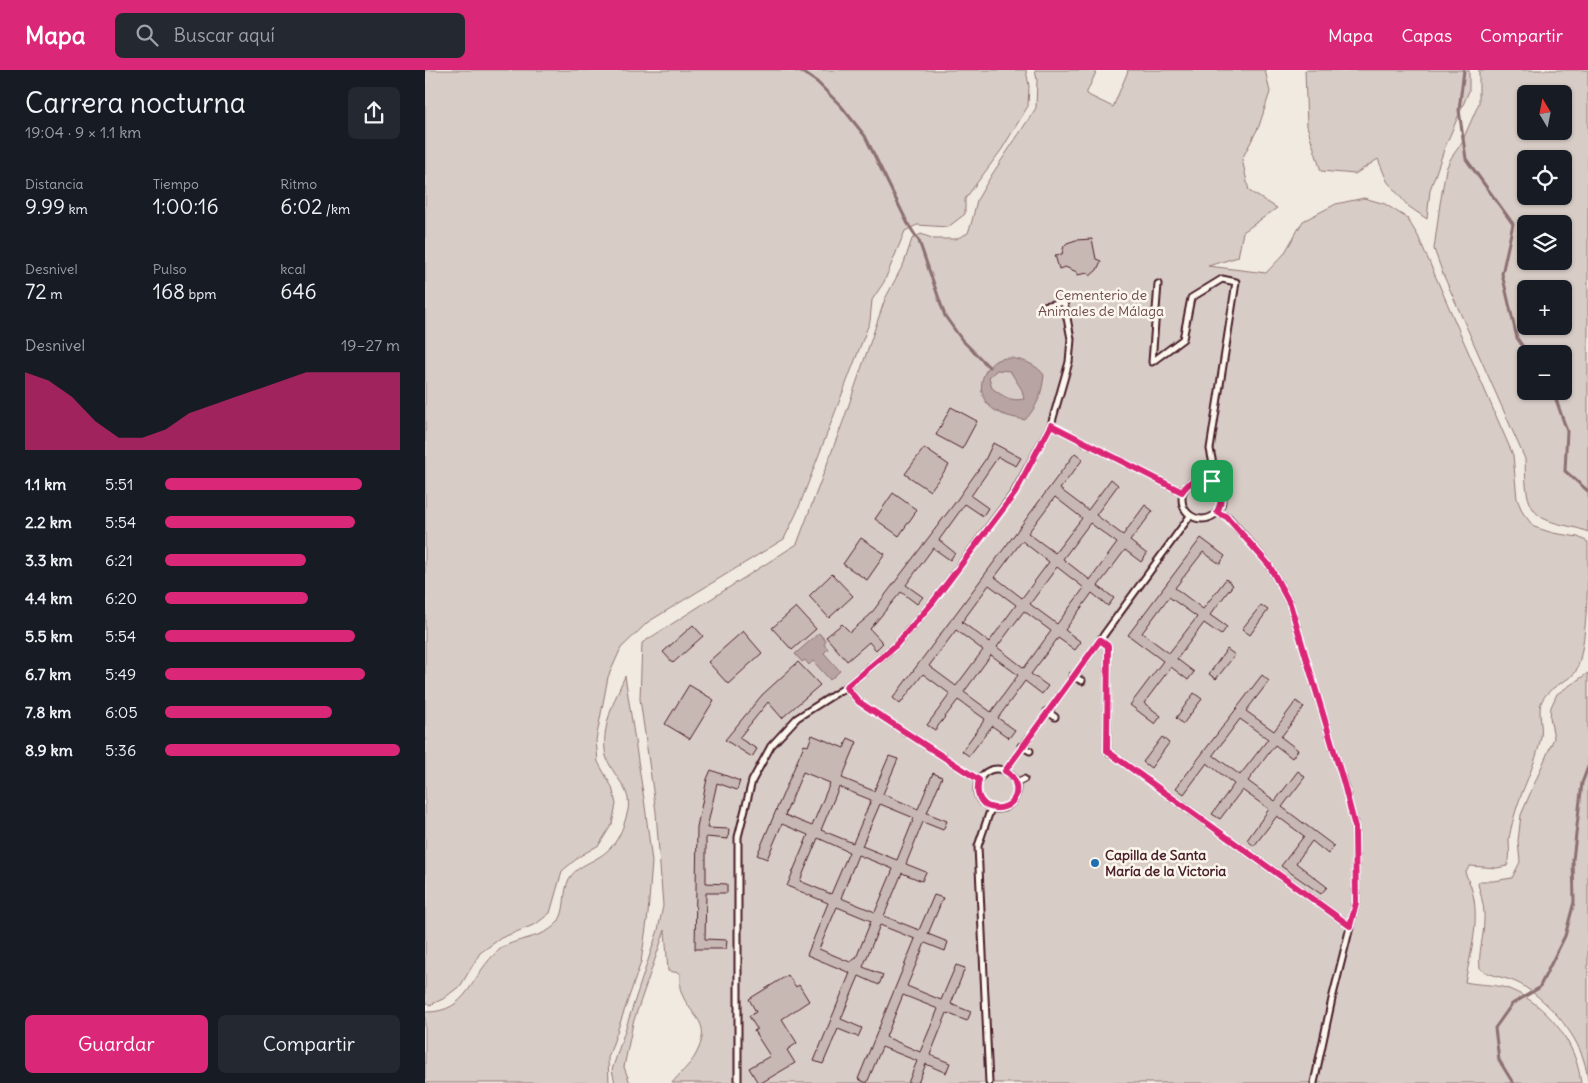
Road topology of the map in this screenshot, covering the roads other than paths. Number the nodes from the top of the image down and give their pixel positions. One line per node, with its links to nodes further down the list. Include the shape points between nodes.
1 (1158, 284): 4 (lane, via 1152,362 1183,340 1191,298 1222,278 1236,282 1210,449 1214,469)
2 (1044, 306): 3 (lane, via 1064,302 1071,339 1069,362)
3 (1051, 425): 5 (lane); 11 (lane, via 1015,493 933,602 895,646)
4 (1212, 481): 5 (lane, via 1195,479); 6 (lane, via 1222,495)
5 (1182, 492): 7 (lane, via 1183,509)
6 (1217, 512): 7 (lane, via 1209,518); 21 (lane, via 1227,517 1269,565 1290,604 1355,827 1356,903)
7 (1190, 516): 8 (lane)
8 (1100, 640): 9 (lane); 21 (lane, via 1108,646 1107,751)
9 (1072, 676): 10 (lane); 12 (lane)
10 (1082, 681)
11 (846, 687): 18 (lane, via 859,702); 22 (lane, via 797,718 771,746 752,781 738,837)
12 (1047, 711): 13 (lane); 14 (lane)
13 (1055, 717)
14 (1021, 746): 15 (lane); 16 (lane)
15 (1030, 751)
16 (1005, 771): 18 (lane, via 990,770); 19 (lane)
17 (1024, 779): 19 (lane)
18 (979, 780): 20 (lane, via 979,796 983,804)
19 (1016, 783): 20 (lane, via 1014,800 999,809)
20 (991, 808): 23 (lane, via 978,846)
21 (1350, 926): 24 (lane, via 1331,999)
22 (738, 1083)
23 (989, 1083)
24 (1315, 1083)

